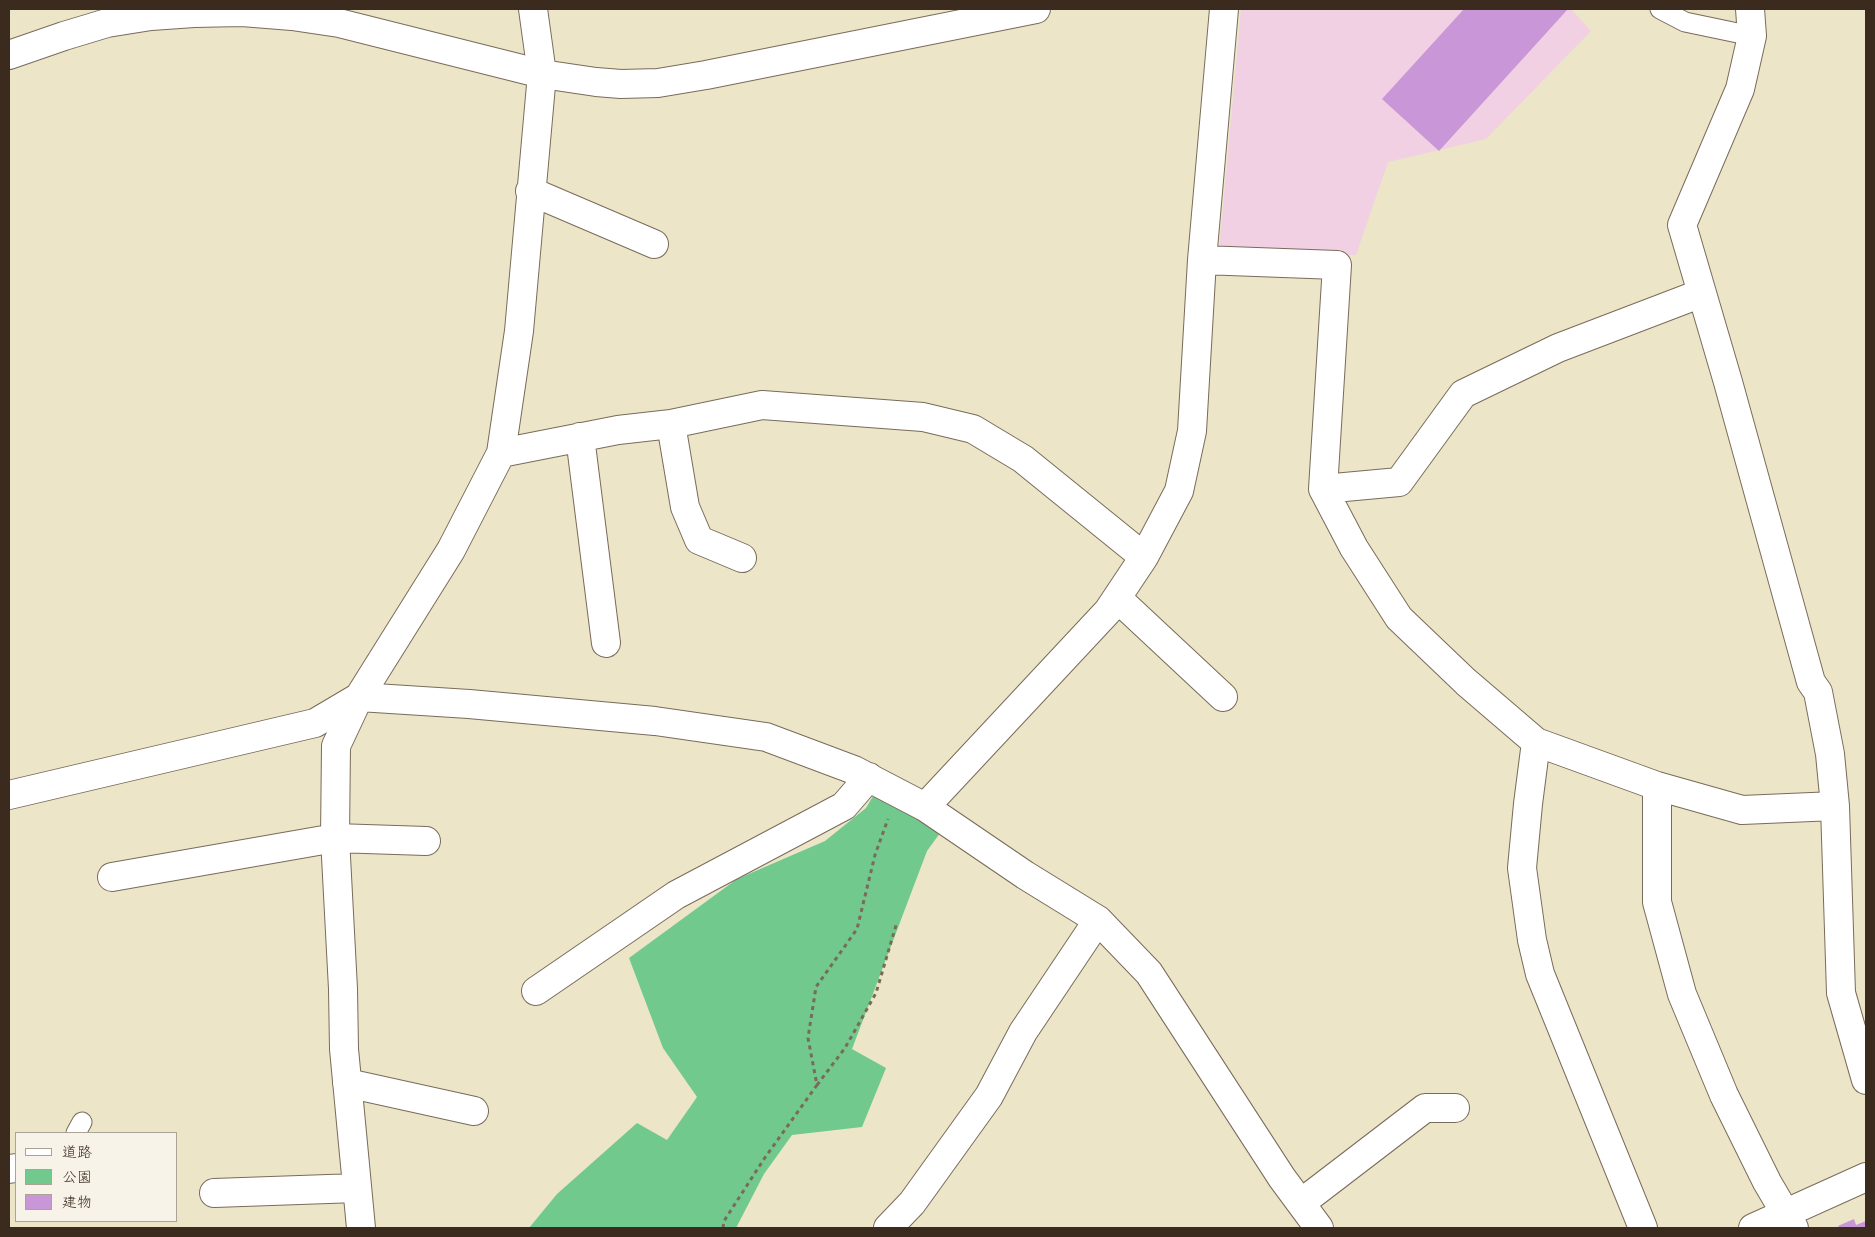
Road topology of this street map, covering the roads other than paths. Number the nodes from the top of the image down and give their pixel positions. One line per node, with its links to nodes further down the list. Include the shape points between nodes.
1 (533, 9): 8 (street)
2 (1036, 9): 8 (street, via 658,83 621,84)
3 (1224, 9): 11 (street)
4 (1660, 9): 6 (lane, via 1685,22)
5 (1750, 9): 6 (street)
6 (1752, 36): 12 (street, via 1740,89 1682,224)
7 (9, 55): 8 (street, via 107,24 194,12 242,12 340,23)
8 (542, 74): 9 (street)
9 (530, 191): 10 (street); 15 (street, via 519,331)
10 (654, 244)
11 (1202, 260): 16 (street, via 1337,265); 17 (street, via 1192,431 1179,491)
12 (1702, 292): 16 (street, via 1558,348 1463,394 1399,482); 27 (street, via 1811,682 1818,692 1830,754)
13 (671, 424): 14 (street); 17 (street, via 762,404 923,417 973,429 1023,459); 18 (street, via 684,507 698,540)
14 (580, 437): 15 (street); 20 (street)
15 (501, 453): 21 (street, via 451,550)
16 (1323, 489): 23 (street, via 1354,548 1399,618)
17 (1144, 557): 19 (street)
18 (742, 558)
19 (1117, 598): 22 (street); 28 (street)
20 (606, 643)
21 (359, 697): 24 (street, via 655,722 766,737); 26 (street, via 315,723); 29 (street, via 336,746)
22 (1223, 697)
23 (1536, 742): 25 (street); 46 (street, via 1522,868 1532,940 1540,974)
24 (869, 777): 28 (street); 33 (street, via 844,806 676,895)
25 (1656, 786): 27 (street, via 1742,810); 42 (street, via 1657,902 1682,994 1724,1095)
26 (9, 795)
27 (1835, 806): 34 (street, via 1841,993)
28 (925, 807): 32 (street, via 1024,875)
29 (335, 838): 30 (street); 31 (street); 35 (street)
30 (426, 841)
31 (112, 877)
32 (1098, 920): 41 (street, via 1149,973); 44 (street, via 1023,1032 989,1096 912,1203)
33 (536, 991)
34 (1866, 1080)
35 (347, 1083): 37 (street); 39 (street)
36 (1455, 1108): 41 (street, via 1424,1108)
37 (474, 1111)
38 (1866, 1177): 42 (street)
39 (357, 1188): 40 (street); 43 (street)
40 (214, 1193)
41 (1300, 1203): 45 (street)
42 (1790, 1221): 47 (street)
43 (361, 1228)
44 (888, 1228)
45 (1319, 1228)
46 (1643, 1228)
47 (1753, 1228)

